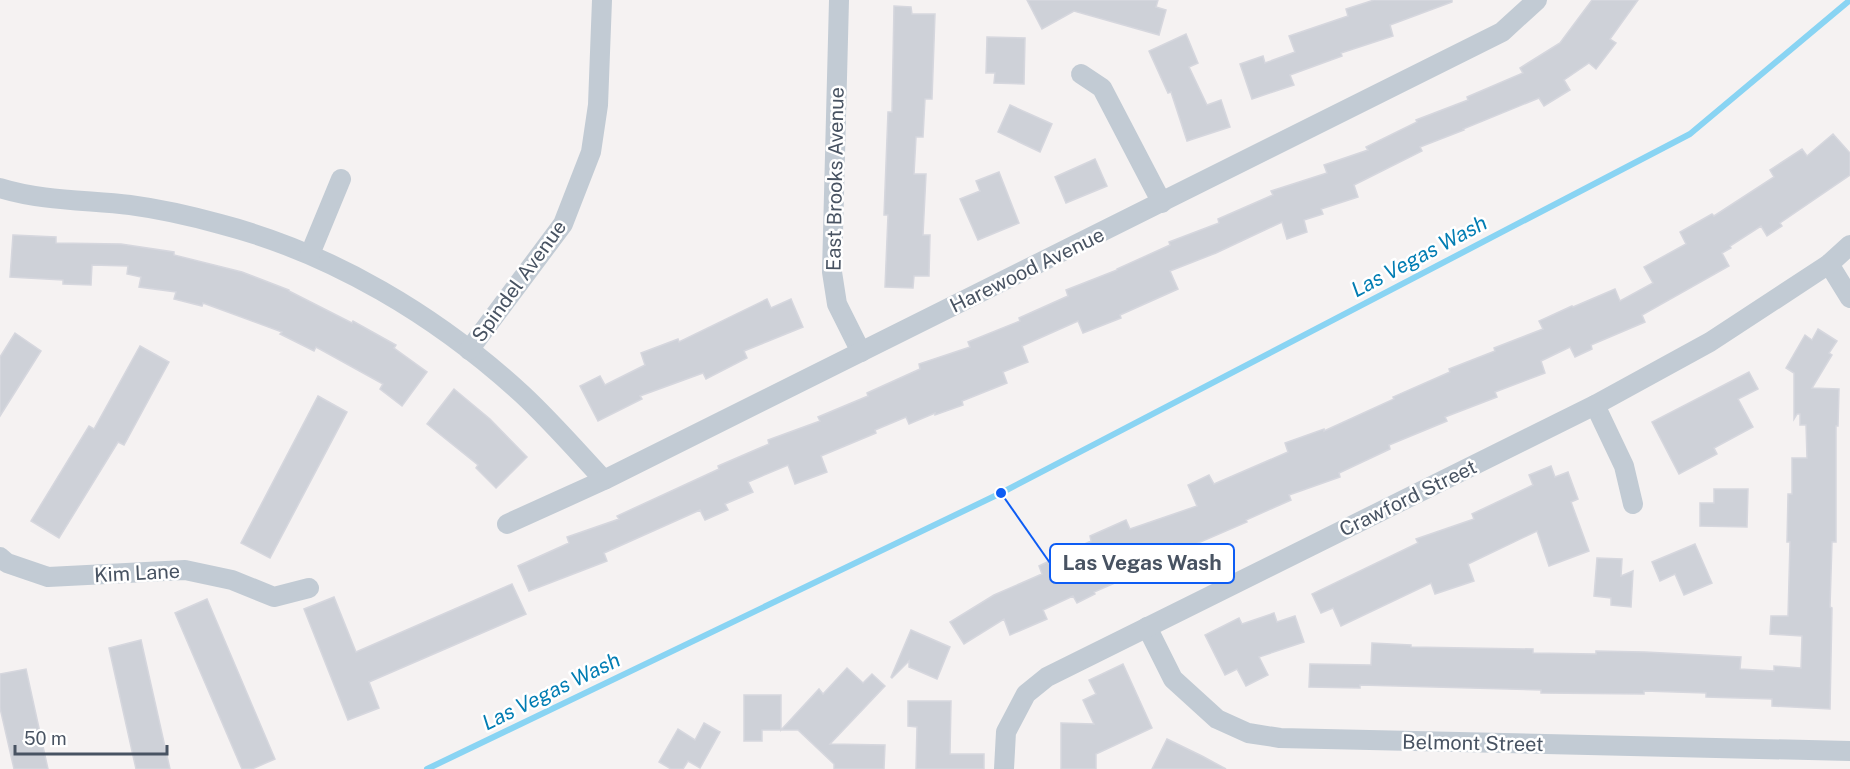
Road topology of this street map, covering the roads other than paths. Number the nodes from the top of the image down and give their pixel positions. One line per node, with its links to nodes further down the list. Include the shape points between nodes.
1 (602, 0): 12 (street, Spindel Avenue, via 598,105 591,152 563,224)
2 (839, 0): 13 (street, East Brooks Avenue, via 832,272 837,304)
3 (1537, 0): 7 (street, Harewood Avenue, via 1502,32)
4 (1081, 74): 7 (street, via 1102,88)
5 (341, 179): 9 (street)
6 (0, 188): 9 (street, via 21,195 133,205 220,224)
7 (1162, 203): 13 (street, Harewood Avenue)
8 (1850, 245): 10 (street, Crawford Street)
9 (310, 254): 12 (street, via 394,298)
10 (1829, 264): 11 (street); 14 (street, Crawford Street, via 1710,342)
11 (1850, 298)
12 (469, 350): 15 (street, via 522,395)
13 (861, 352): 15 (street, Harewood Avenue)
14 (1595, 405): 16 (street, via 1624,466); 20 (street, Crawford Street)
15 (604, 480): 17 (street, Harewood Avenue)
16 (1633, 504)
17 (507, 524)
18 (0, 557): 19 (street, Kim Lane, via 48,577 185,570 232,580 274,597)
19 (309, 588)
20 (1147, 627): 21 (street, Belmont Street, via 1173,679 1217,719 1259,735); 22 (street, Crawford Street, via 1047,677 1026,694 1006,732)
21 (1850, 751)
22 (1004, 769)

